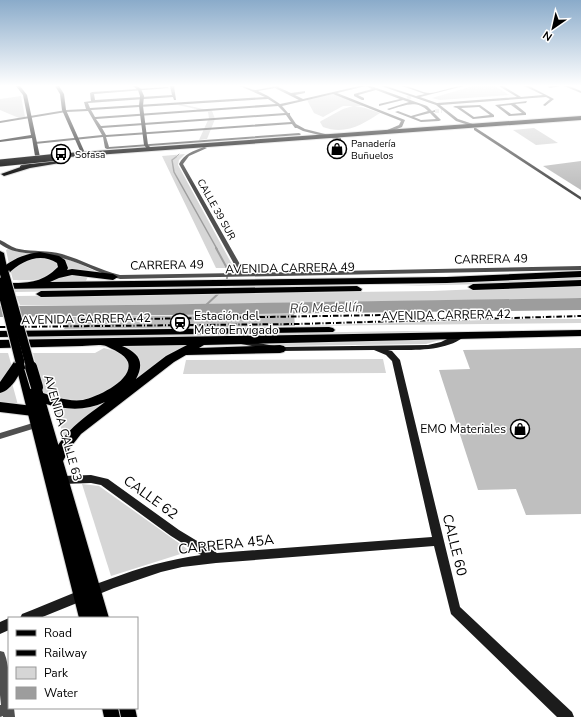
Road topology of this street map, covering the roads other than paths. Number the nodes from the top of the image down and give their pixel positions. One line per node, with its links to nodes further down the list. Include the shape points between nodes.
1 (19, 119): 16 (street)
2 (30, 119): 28 (street)
3 (69, 119): 32 (street)
4 (95, 119): 20 (street)
5 (143, 119): 17 (street)
6 (209, 119): 14 (street)
7 (215, 119): 23 (street)
8 (251, 119): 19 (street)
9 (292, 119): 18 (street)
10 (402, 119): 25 (street, via 401,126)
11 (418, 119): 12 (street)
12 (440, 119)
13 (575, 119): 22 (main road)
14 (201, 120): 17 (street); 24 (street, via 205,122)
15 (457, 120): 21 (street); 22 (street)
16 (0, 122)
17 (144, 124): 20 (street); 26 (street)
18 (295, 124): 19 (street); 27 (street); 31 (street, via 304,130)
19 (253, 126): 23 (street); 30 (street)
20 (100, 127): 29 (street)
21 (457, 127): 22 (main road); 25 (main road)
22 (475, 127): 34 (main road); 51 (street)
23 (211, 129): 24 (street); 35 (street)
24 (203, 130): 26 (street); 37 (street)
25 (385, 133): 31 (main road)
26 (145, 134): 29 (street); 42 (street)
27 (299, 134): 30 (street); 38 (street)
28 (34, 136): 36 (street); 40 (street)
29 (106, 136): 32 (street); 42 (street, via 108,148)
30 (258, 137): 35 (street)
31 (332, 137): 33 (main road); 34 (street)
32 (77, 138): 40 (street); 44 (street)
33 (319, 138): 38 (main road); 39 (main road)
34 (340, 139): 39 (main road)
35 (207, 140): 37 (street); 41 (street, via 207,143)
36 (0, 141)
37 (199, 141): 42 (street)
38 (274, 141): 41 (main road)
39 (303, 141): 43 (main road)
40 (35, 143): 45 (street)
41 (212, 145): 43 (main road)
42 (148, 148): 43 (main road); 44 (main road); 46 (main road)
43 (188, 150): 46 (main road); 47 (main road); 59 (street, CALLE 39 SUR, via 181,164)
44 (83, 153): 47 (main road)
45 (38, 157): 47 (main road); 48 (main road); 49 (street)
46 (65, 157): 48 (main road, bridge)
47 (50, 159): 49 (main road)
48 (1, 162): 50 (main road, via 9,162 11,166)
49 (22, 167): 50 (main road)
50 (2, 175)
51 (581, 199)
52 (0, 242): 60 (street, CARRERA 49, via 15,250 59,255)
53 (0, 253): 56 (main road, AVENIDA CALLE 63)
54 (581, 268): 55 (highway)
55 (557, 269): 59 (street, CARRERA 49)
56 (4, 272): 58 (highway, via 12,264 26,258 46,255 62,262 63,268); 83 (main road, AVENIDA CALLE 63, bridge)
57 (581, 274): 63 (highway, AVENIDA CARRERA 49)
58 (57, 275): 60 (highway, via 72,272); 67 (highway)
59 (243, 275): 62 (street, CARRERA 49)
60 (120, 277): 61 (street, CARRERA 49)
61 (219, 279): 62 (highway, AVENIDA CARRERA 49); 67 (highway, AVENIDA CARRERA 49)
62 (234, 279): 63 (highway, AVENIDA CARRERA 49)
63 (447, 280): 68 (highway)
64 (0, 282): 81 (main road, AVENIDA CALLE 63, bridge)
65 (581, 283): 68 (highway, AVENIDA CARRERA 49)
66 (0, 286): 67 (highway, AVENIDA CARRERA 49)
67 (29, 286)
68 (360, 289): 69 (highway, AVENIDA CARRERA 49)
69 (0, 294)
70 (581, 326): 72 (highway, AVENIDA CARRERA 42)
71 (581, 333): 73 (highway, AVENIDA CARRERA 42)
72 (0, 334)
73 (462, 335): 75 (highway, AVENIDA CARRERA 42); 78 (street, AVENIDA CARRERA 42, via 436,346)
74 (203, 341): 75 (highway, AVENIDA CARRERA 42); 76 (highway, AVENIDA CARRERA 42); 80 (highway)
75 (233, 341): 79 (street, AVENIDA CARRERA 42)
76 (104, 343): 77 (highway, AVENIDA CARRERA 42); 83 (highway, via 126,350 133,358 132,376 120,388 102,399 83,404 63,404 46,400)
77 (0, 344)
78 (376, 348): 79 (street, AVENIDA CARRERA 42); 90 (street, CALLE 60, via 389,353 396,360)
79 (280, 349): 80 (highway, via 202,350)
80 (178, 354): 88 (highway, via 76,432 64,445)
81 (20, 362): 82 (highway); 85 (main road, AVENIDA CALLE 63)
82 (0, 389)
83 (38, 391): 88 (main road, AVENIDA CALLE 63)
84 (0, 407): 85 (highway)
85 (33, 411): 86 (main road, AVENIDA CALLE 63)
86 (36, 425): 87 (street); 92 (main road, AVENIDA CALLE 63)
87 (0, 436)
88 (57, 459): 89 (main road, AVENIDA CALLE 63)
89 (63, 480): 91 (street, CALLE 62, via 91,479 104,482 175,533); 92 (main road, AVENIDA CALLE 63)
90 (438, 541): 91 (street, CARRERA 45A); 98 (street, CALLE 60, via 455,610)
91 (216, 558): 92 (street, CARRERA 45A, via 162,566)
92 (87, 594): 93 (street, CARRERA 45A); 94 (main road); 95 (main road)
93 (29, 617)
94 (86, 617)
95 (100, 617)
96 (0, 656): 97 (street)
97 (6, 712)
98 (567, 717)

